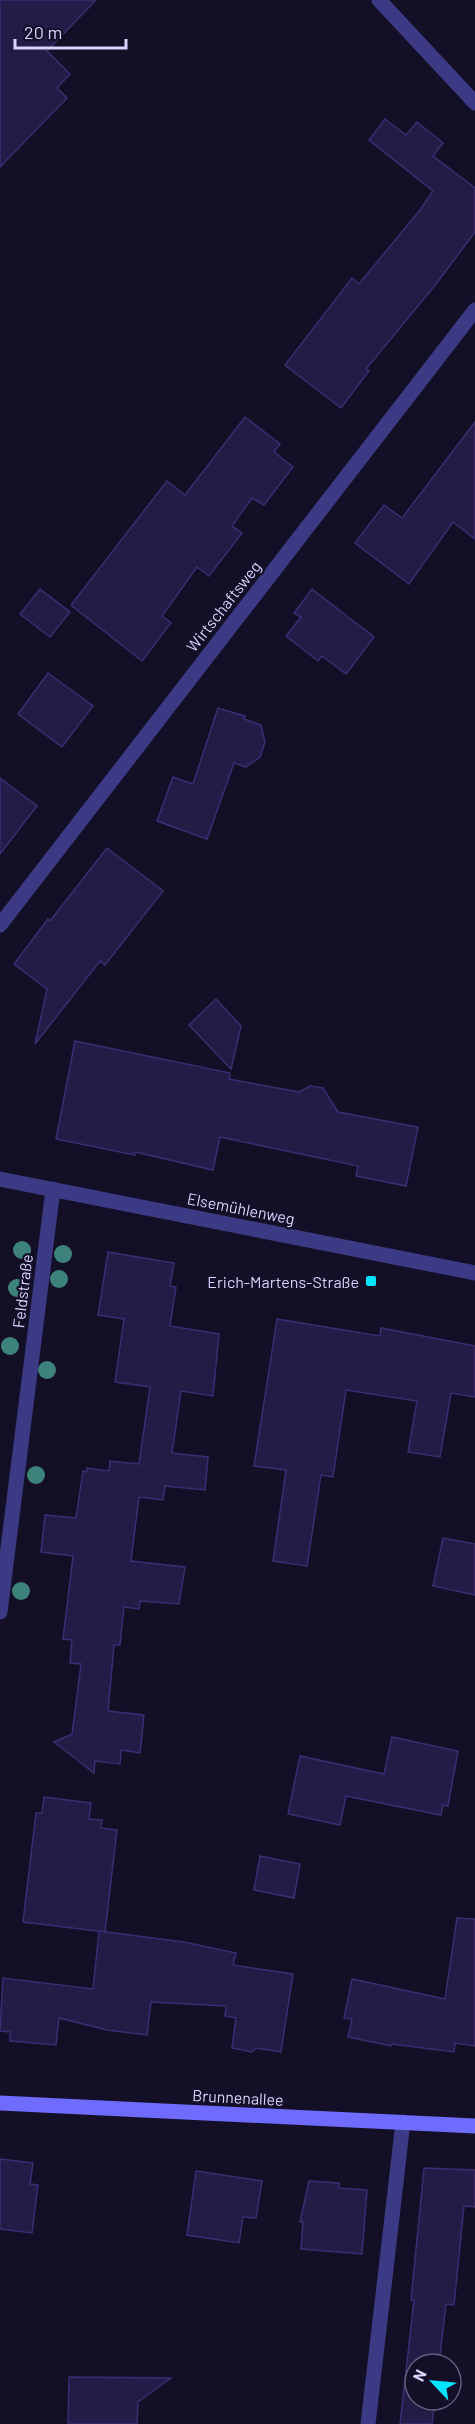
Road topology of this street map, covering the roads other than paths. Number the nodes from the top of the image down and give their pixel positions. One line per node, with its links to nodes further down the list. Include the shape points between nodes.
1 (379, 0): 2 (street)
2 (475, 103)
3 (475, 310): 4 (street, Wirtschaftsweg)
4 (0, 925)
5 (0, 1179): 6 (street, Elsemühlenweg)
6 (53, 1189): 7 (street, Elsemühlenweg); 8 (street, Feldstraße)
7 (475, 1273)
8 (0, 1612)
9 (0, 2103): 10 (street, Brunnenallee)
10 (403, 2122): 11 (street, Brunnenallee); 12 (street)
11 (475, 2126)
12 (368, 2424)

